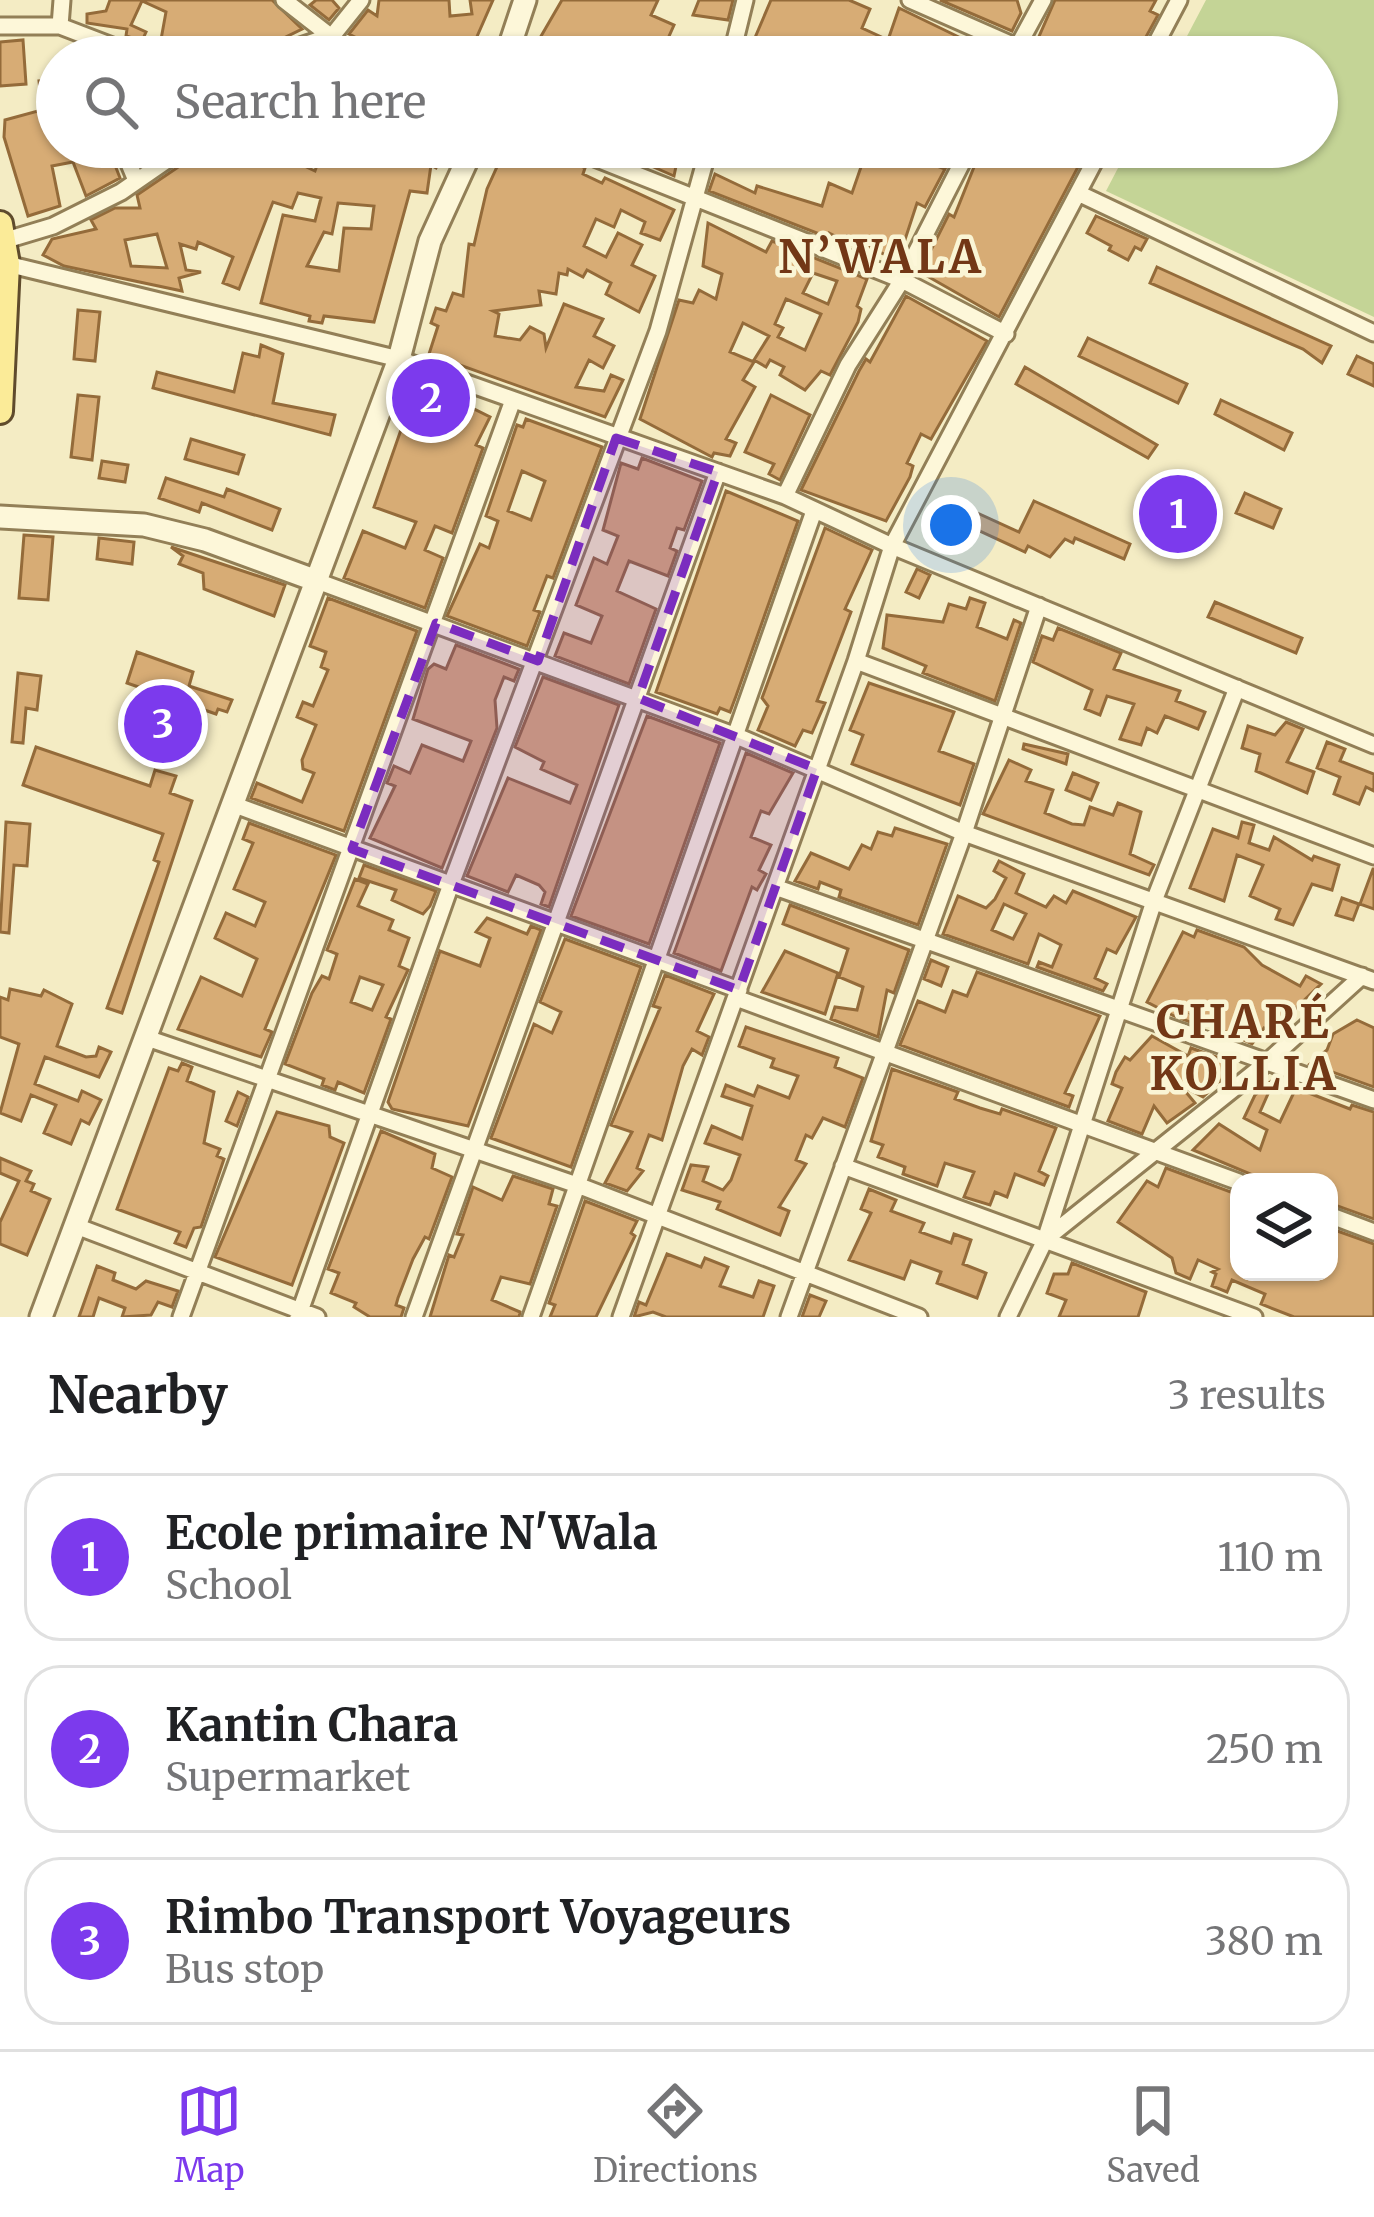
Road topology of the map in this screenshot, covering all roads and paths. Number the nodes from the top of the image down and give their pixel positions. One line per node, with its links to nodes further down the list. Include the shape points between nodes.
1 (62, 0): 10 (street)
2 (284, 0): 11 (street)
3 (361, 0): 11 (street)
4 (525, 0): 14 (street)
5 (745, 0): 15 (street)
6 (910, 0): 16 (street)
7 (1043, 0): 17 (street)
8 (1180, 0): 18 (street)
9 (0, 26): 10 (street)
10 (60, 26): 12 (street)
11 (333, 35): 13 (street)
12 (78, 36)
13 (330, 36)
14 (513, 36)
15 (736, 36)
16 (984, 36)
17 (1023, 36)
18 (1160, 36)
19 (131, 168): 26 (street)
20 (157, 168): 26 (street)
21 (463, 168): 34 (street, via 430,241)
22 (618, 168): 28 (street)
23 (704, 168): 28 (street)
24 (959, 168): 30 (street)
25 (1091, 168): 27 (street)
26 (135, 178): 29 (street, via 122,192)
27 (1078, 193): 32 (street); 33 (street)
28 (697, 201): 30 (street); 37 (street)
29 (3, 243): 31 (main road); 34 (street)
30 (902, 280): 33 (street); 39 (street, via 848,365)
31 (3, 302): 36 (main road)
32 (1374, 333)
33 (1006, 334): 42 (street)
34 (399, 359): 35 (street); 43 (street)
35 (513, 400): 37 (street); 45 (street)
36 (0, 411)
37 (616, 438): 38 (street); 46 (street)
38 (718, 472): 39 (street); 49 (street)
39 (784, 496): 40 (street)
40 (814, 511): 42 (street); 51 (street)
41 (0, 517): 43 (street, via 144,525)
42 (892, 546): 44 (street); 47 (street)
43 (316, 581): 45 (street); 55 (street)
44 (1039, 606): 48 (street); 50 (street)
45 (436, 623): 46 (street); 57 (street)
46 (538, 662): 49 (street); 59 (street)
47 (856, 662): 50 (street); 53 (street)
48 (1237, 688): 52 (street); 54 (street)
49 (638, 698): 51 (street); 62 (street)
50 (1000, 716): 54 (street); 56 (street)
51 (739, 736): 53 (street); 64 (street)
52 (1374, 745)
53 (817, 769): 56 (street); 60 (street)
54 (1197, 791): 58 (street); 61 (street)
55 (235, 805): 57 (street); 68 (street)
56 (964, 833): 61 (street); 63 (street)
57 (352, 849): 59 (street); 71 (street)
58 (1374, 856)
59 (450, 887): 62 (street); 73 (street)
60 (775, 887): 63 (street); 66 (street)
61 (1154, 901): 65 (street); 67 (street)
62 (556, 927): 64 (street); 75 (street)
63 (925, 941): 67 (street); 69 (street)
64 (655, 959): 66 (street); 79 (street)
65 (1368, 978): 70 (street)
66 (738, 994): 69 (street); 80 (street)
67 (1121, 1014): 70 (street); 74 (street)
68 (147, 1038): 71 (street); 82 (street)
69 (887, 1053): 74 (street); 77 (street)
70 (1266, 1063): 72 (street); 76 (street)
71 (269, 1081): 73 (street); 85 (street)
72 (1374, 1100)
73 (367, 1116): 75 (street); 87 (street)
74 (1082, 1123): 76 (street); 84 (street)
75 (476, 1149): 79 (street); 90 (street)
76 (1157, 1151): 78 (street); 84 (street)
77 (843, 1166): 84 (street); 86 (street)
78 (1230, 1179)
79 (580, 1186): 80 (street); 91 (street)
80 (657, 1217): 86 (street); 92 (street)
81 (1338, 1218): 83 (street)
82 (76, 1226): 85 (street); 88 (street)
83 (1374, 1232)
84 (1045, 1240): 95 (street); 96 (street)
85 (198, 1271): 87 (street); 89 (street)
86 (804, 1273): 93 (street); 94 (street)
87 (305, 1315)
88 (41, 1317)
89 (181, 1317)
90 (415, 1317)
91 (531, 1317)
92 (621, 1317)
93 (789, 1317)
94 (919, 1317)
95 (1008, 1317)
96 (1254, 1317)

